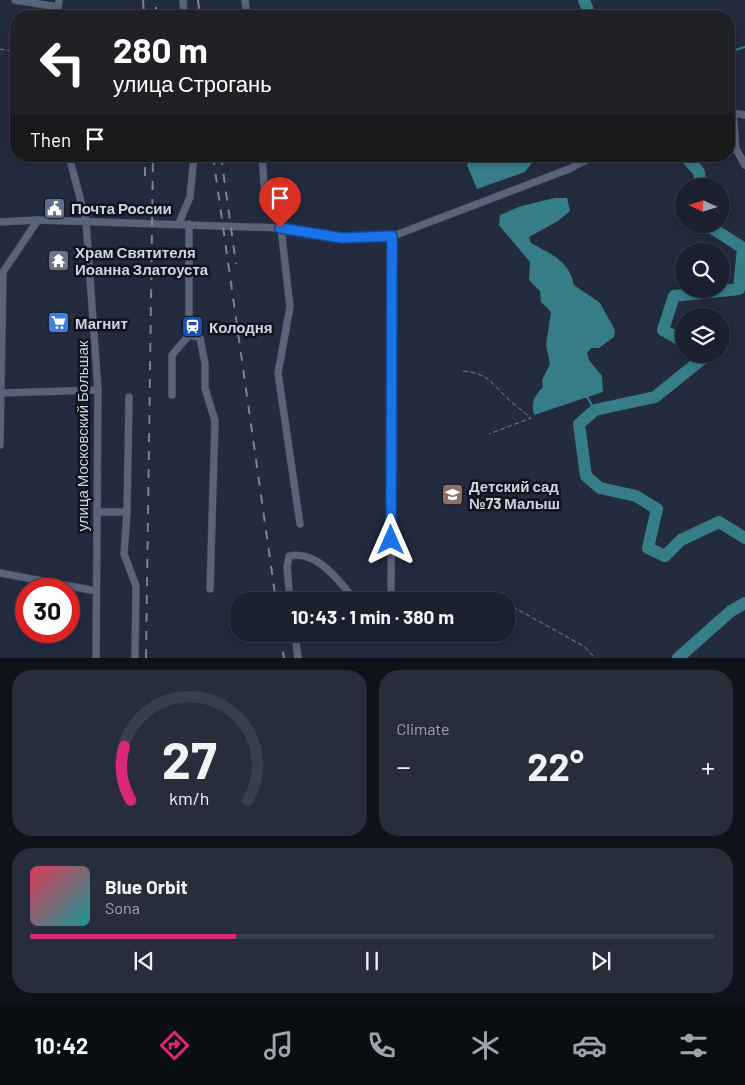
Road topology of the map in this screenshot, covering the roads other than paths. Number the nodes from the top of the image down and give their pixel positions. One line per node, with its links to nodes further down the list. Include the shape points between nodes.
1 (15, 0): 2 (street)
2 (59, 4)
3 (735, 143): 8 (street)
4 (71, 162): 10 (street, улица Московский Большак)
5 (193, 162): 12 (street, via 190,197)
6 (262, 162): 14 (street, via 265,197 280,208)
7 (582, 162): 15 (street)
8 (745, 165)
9 (38, 220): 10 (street); 11 (street); 18 (street, via 3,272)
10 (86, 220): 12 (street); 17 (street, улица Московский Большак)
11 (0, 222)
12 (179, 223): 13 (street)
13 (189, 224): 14 (street); 16 (street)
14 (280, 228): 15 (street, via 342,238); 24 (street, via 290,307 278,373)
15 (392, 236): 30 (street)
16 (189, 335): 19 (street, via 172,355); 26 (street, via 200,338 205,388 215,421)
17 (98, 390): 18 (street); 22 (street, улица Московский Большак)
18 (1, 393): 21 (street)
19 (172, 395)
20 (129, 397): 23 (street)
21 (0, 445)
22 (97, 512): 23 (street); 27 (street, улица Московский Большак)
23 (127, 512): 33 (street, via 124,554 136,586)
24 (300, 524)
25 (0, 573): 27 (street)
26 (210, 589)
27 (96, 591): 32 (street, улица Московский Большак)
28 (289, 592): 29 (street, via 289,556 299,554 332,571)
29 (349, 592)
30 (389, 592)
31 (296, 642): 34 (street)
32 (96, 658)
33 (136, 658)
34 (298, 658)

